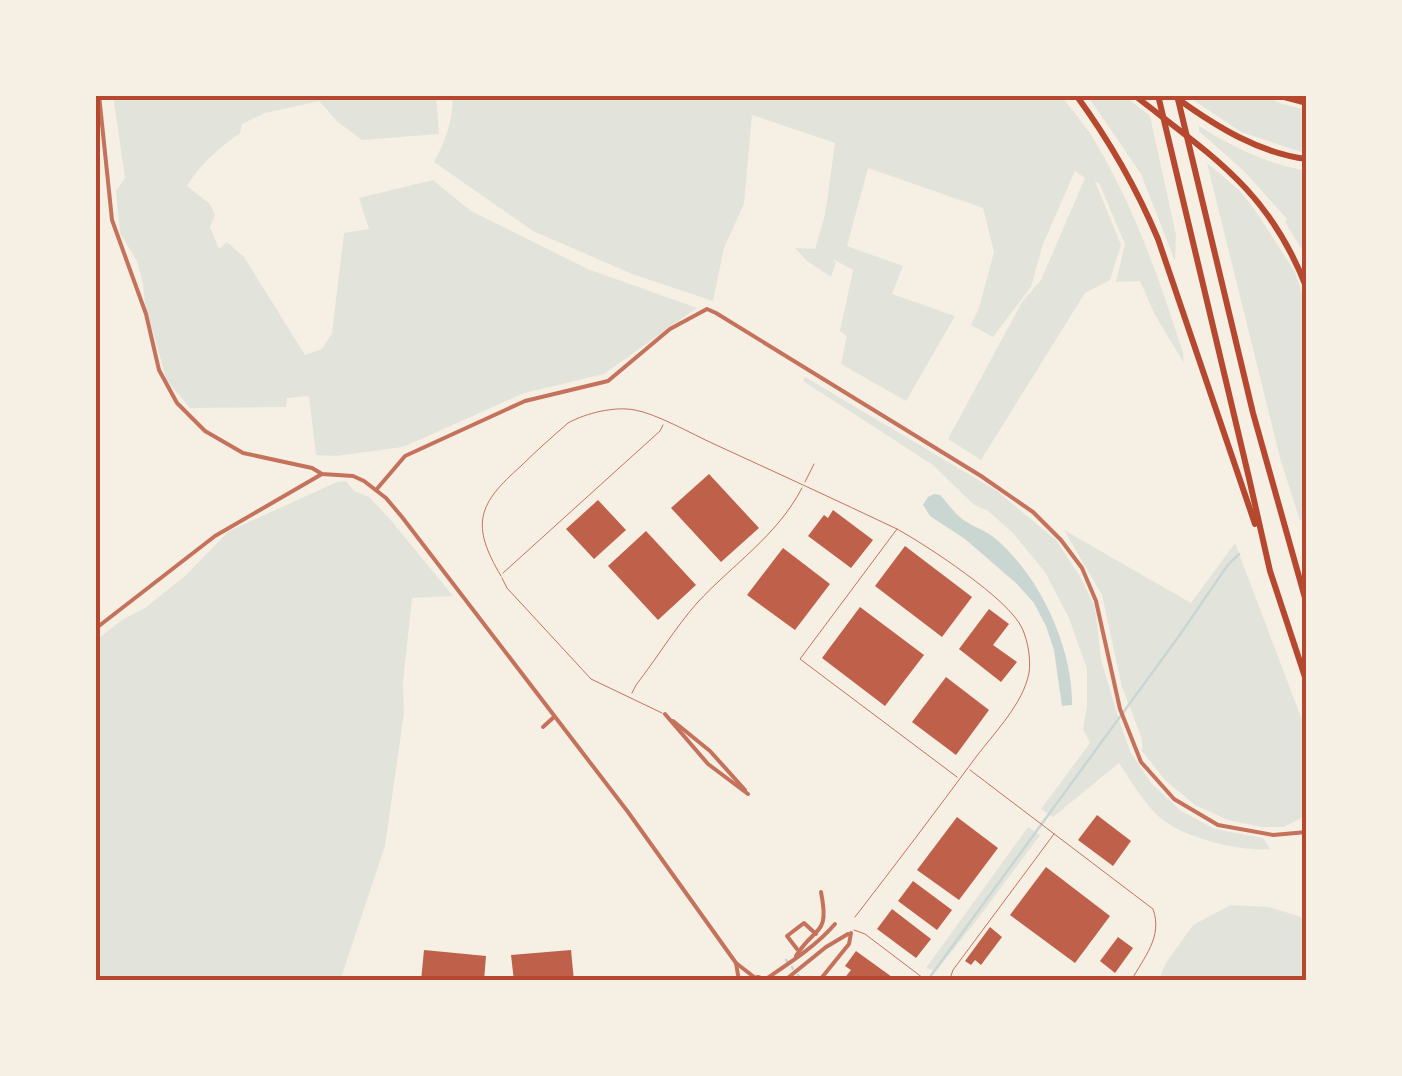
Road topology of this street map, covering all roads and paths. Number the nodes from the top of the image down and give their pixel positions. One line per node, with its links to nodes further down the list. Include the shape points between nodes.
1 (99, 95): 12 (street, via 112,220 159,370 177,403 206,431 244,453)
2 (1076, 95): 16 (highway, via 1142,201)
3 (1134, 95): 9 (highway, via 1239,180 1281,234)
4 (1158, 95): 16 (highway)
5 (1175, 95): 8 (highway, via 1242,139); 18 (highway)
6 (1277, 95): 7 (highway)
7 (1307, 103)
8 (1307, 160)
9 (1307, 288)
10 (664, 421): 13 (lane); 17 (lane); 17 (lane, via 630,409 578,417 498,486 482,518)
11 (814, 464): 13 (lane)
12 (322, 474): 14 (street, via 354,476); 19 (street, via 216,536)
13 (804, 484): 15 (lane); 21 (lane, via 768,536 697,603)
14 (376, 490): 23 (street); 27 (street, via 405,456 525,401 608,381 670,329 707,310 716,313 982,476 1062,540 1096,601 1120,709 1141,762 1174,799 1218,825 1272,835)
15 (897, 529): 25 (lane, via 1000,601 1022,626 1029,652 1023,690); 26 (lane, via 800,659)
16 (1261, 540): 20 (highway)
17 (501, 576): 21 (lane, via 591,679)
18 (1307, 605)
19 (95, 630)
20 (1307, 682)
21 (631, 696): 22 (lane)
22 (665, 714): 22 (street, via 710,752 748,794 708,764)
23 (554, 717): 24 (street); 36 (street)
24 (544, 727)
25 (968, 768): 26 (lane); 28 (lane)
26 (960, 779): 30 (lane)
27 (1307, 832)
28 (1054, 834): 43 (lane); 44 (lane, via 1153,909 1156,934)
29 (821, 892): 33 (street, via 825,917)
30 (855, 917)
31 (835, 924): 35 (street)
32 (851, 932): 40 (street); 41 (street); 42 (lane, via 865,934)
33 (816, 934): 34 (street); 34 (street, via 804,923 787,936)
34 (799, 951): 35 (street)
35 (794, 960): 38 (street)
36 (736, 963): 37 (street); 39 (street)
37 (754, 977): 38 (street); 39 (street)
38 (768, 980)
39 (742, 981)
40 (784, 981)
41 (819, 981)
42 (927, 981)
43 (949, 981)
44 (1131, 981)

